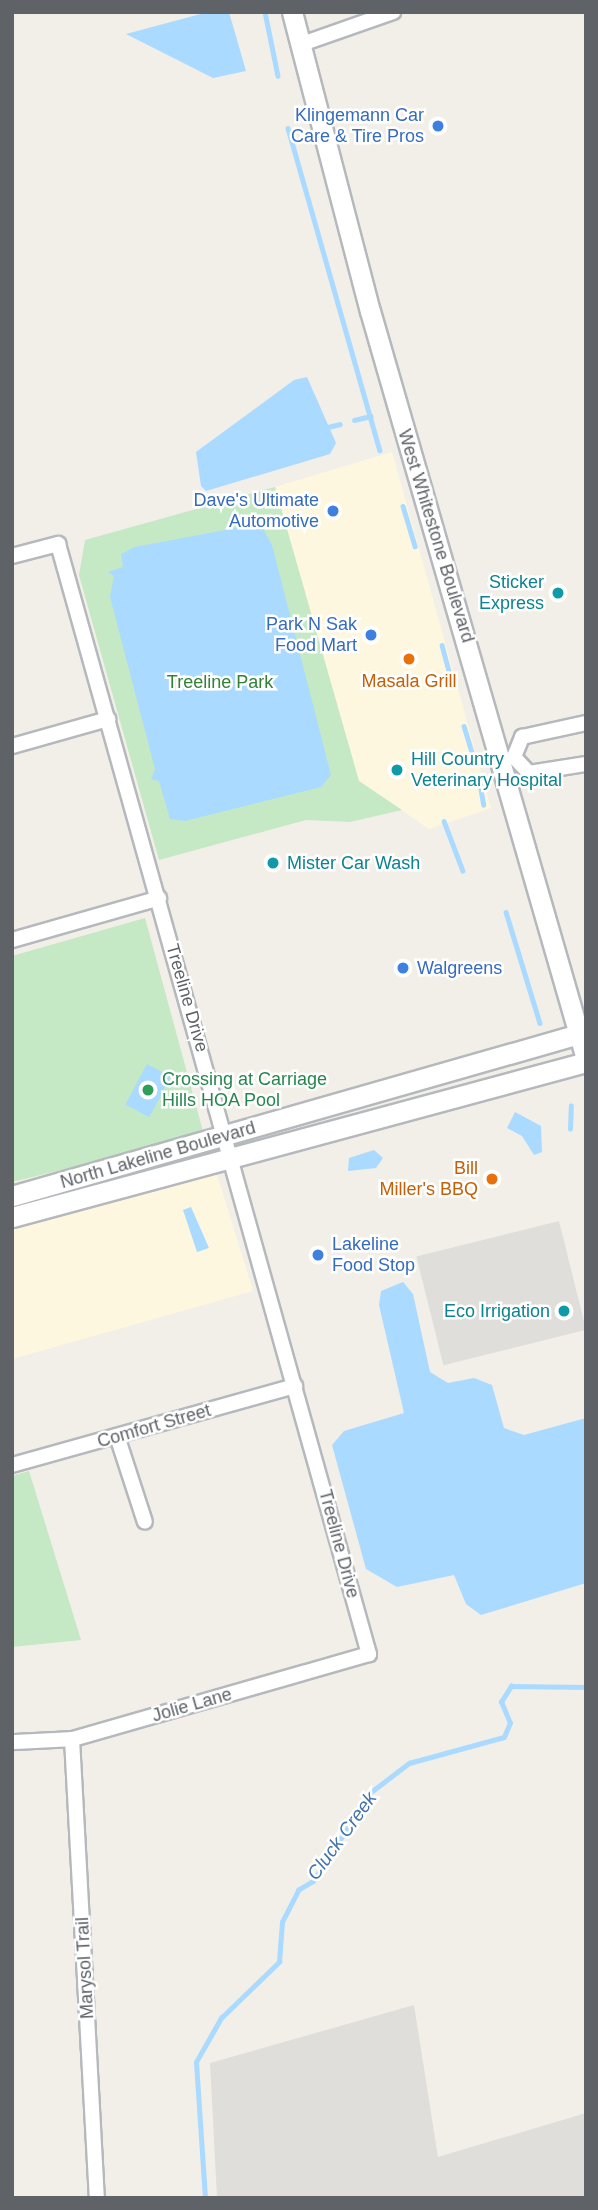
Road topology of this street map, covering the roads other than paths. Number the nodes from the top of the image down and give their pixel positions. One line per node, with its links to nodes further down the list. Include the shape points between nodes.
1 (292, 12): 3 (main road, West Whitestone Boulevard)
2 (393, 12): 3 (street)
3 (299, 45): 8 (main road, West Whitestone Boulevard)
4 (12, 556): 5 (street, Treeline Drive, via 58,544)
5 (107, 719): 7 (street); 10 (street, Treeline Drive)
6 (586, 723): 8 (street, via 522,737)
7 (12, 746)
8 (508, 758): 9 (street, via 529,773); 12 (main road, West Whitestone Boulevard)
9 (586, 764)
10 (159, 898): 11 (street); 14 (street, Treeline Drive)
11 (12, 940)
12 (582, 1034): 13 (main road, West Whitestone Boulevard); 14 (main road, North Lakeline Boulevard)
13 (586, 1061): 15 (main road, North Lakeline Boulevard)
14 (226, 1137): 15 (street, Treeline Drive); 16 (main road, North Lakeline Boulevard)
15 (231, 1158): 17 (main road, North Lakeline Boulevard); 18 (street, Treeline Drive)
16 (12, 1196)
17 (12, 1217)
18 (295, 1386): 19 (street, Comfort Street); 22 (street, Treeline Drive)
19 (117, 1436): 20 (street, Comfort Street); 21 (street)
20 (12, 1465)
21 (145, 1522)
22 (369, 1654): 23 (street, Jolie Lane)
23 (72, 1739): 24 (street, Jolie Lane); 25 (street, Marysol Trail)
24 (12, 1742)
25 (97, 2198)

